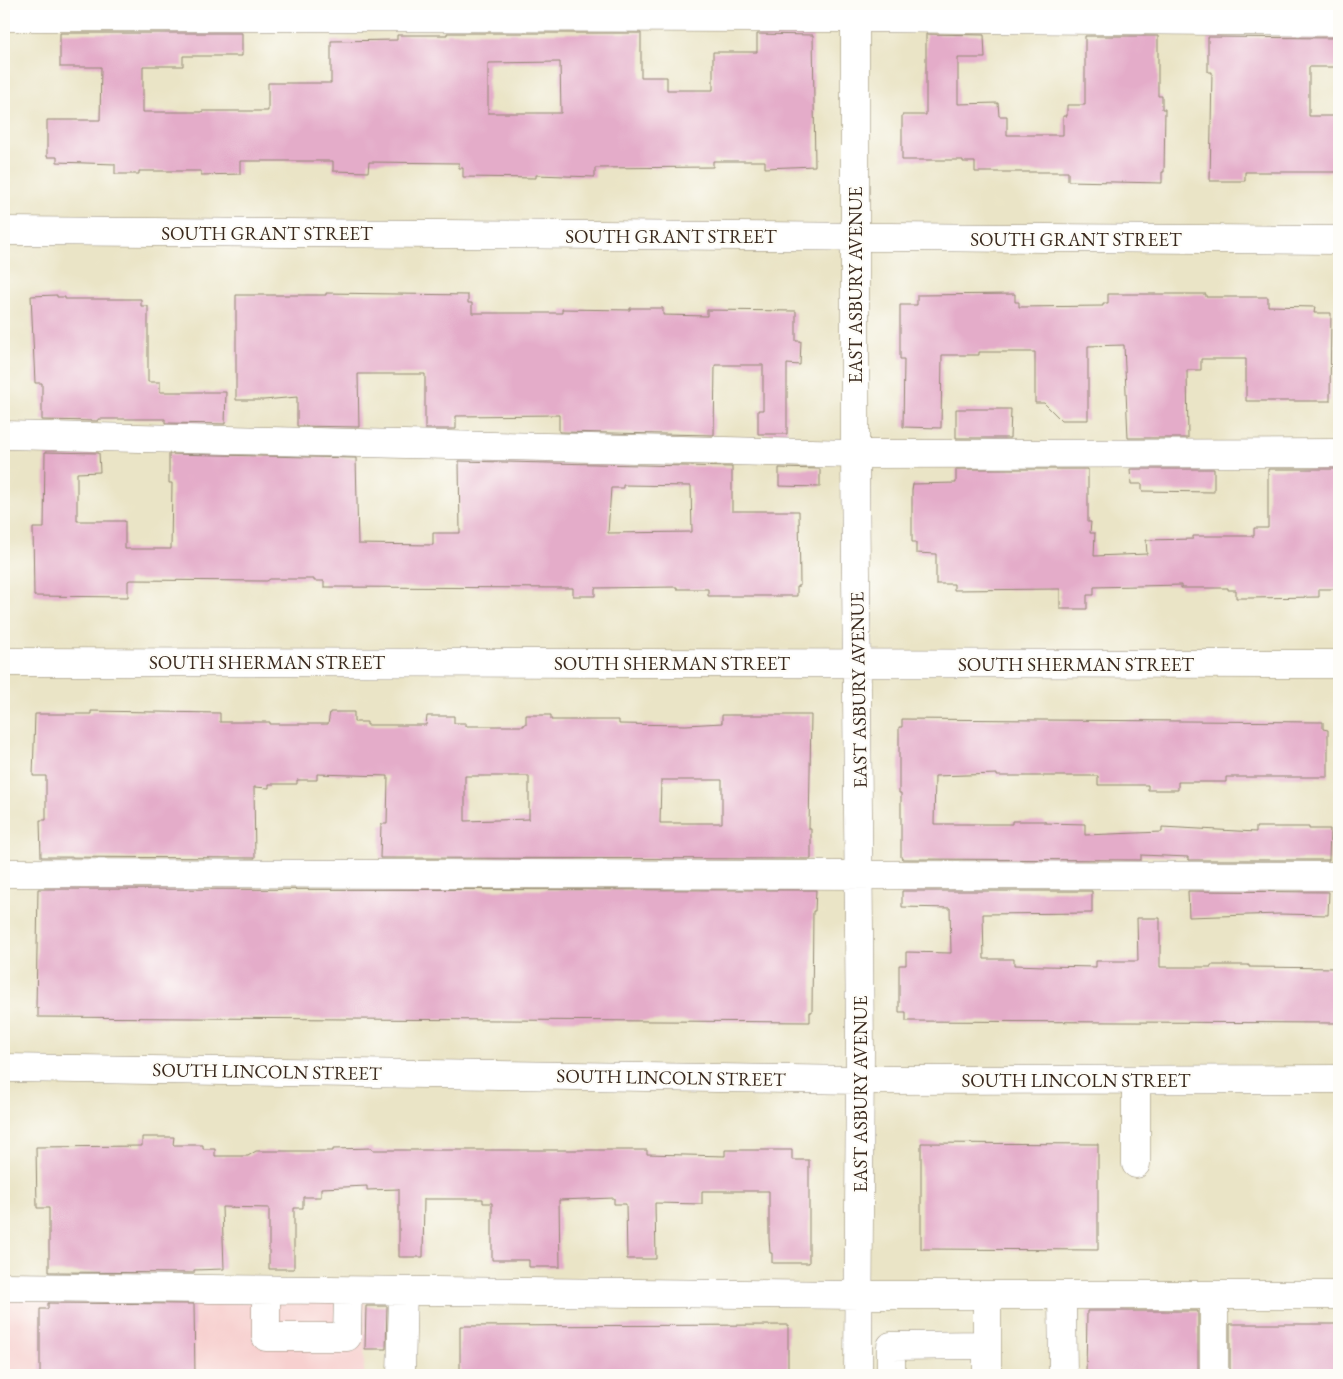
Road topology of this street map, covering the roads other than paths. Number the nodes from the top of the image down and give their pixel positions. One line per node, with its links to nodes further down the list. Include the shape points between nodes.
1 (855, 11): 2 (street); 3 (street); 5 (street, EAST ASBURY AVENUE)
2 (4, 17)
3 (1339, 22)
4 (4, 231): 5 (street, SOUTH GRANT STREET)
5 (855, 238): 6 (street, SOUTH GRANT STREET); 9 (street, EAST ASBURY AVENUE)
6 (1339, 240)
7 (4, 435): 9 (street)
8 (1339, 453): 9 (street)
9 (855, 454): 11 (street, EAST ASBURY AVENUE)
10 (4, 662): 11 (street, SOUTH SHERMAN STREET)
11 (858, 663): 12 (street, SOUTH SHERMAN STREET); 14 (street, EAST ASBURY AVENUE)
12 (1339, 664)
13 (4, 873): 14 (street)
14 (859, 874): 15 (street); 18 (street, EAST ASBURY AVENUE)
15 (1339, 876)
16 (4, 1068): 18 (street, SOUTH LINCOLN STREET)
17 (1339, 1079): 19 (street, SOUTH LINCOLN STREET)
18 (860, 1080): 19 (street, SOUTH LINCOLN STREET); 25 (street, EAST ASBURY AVENUE)
19 (1136, 1080): 20 (street)
20 (1136, 1164)
21 (4, 1287): 22 (street)
22 (266, 1290): 23 (street); 23 (street, via 266,1337 347,1337)
23 (348, 1291): 24 (street)
24 (403, 1291): 25 (street); 31 (street)
25 (859, 1295): 26 (street); 32 (street, EAST ASBURY AVENUE)
26 (988, 1295): 27 (street); 30 (street)
27 (1062, 1295): 28 (street); 35 (street)
28 (1214, 1295): 29 (street); 36 (street)
29 (1339, 1295)
30 (987, 1345): 33 (street, via 891,1346); 34 (street)
31 (402, 1375)
32 (858, 1375)
33 (891, 1375)
34 (987, 1375)
35 (1062, 1375)
36 (1214, 1375)

